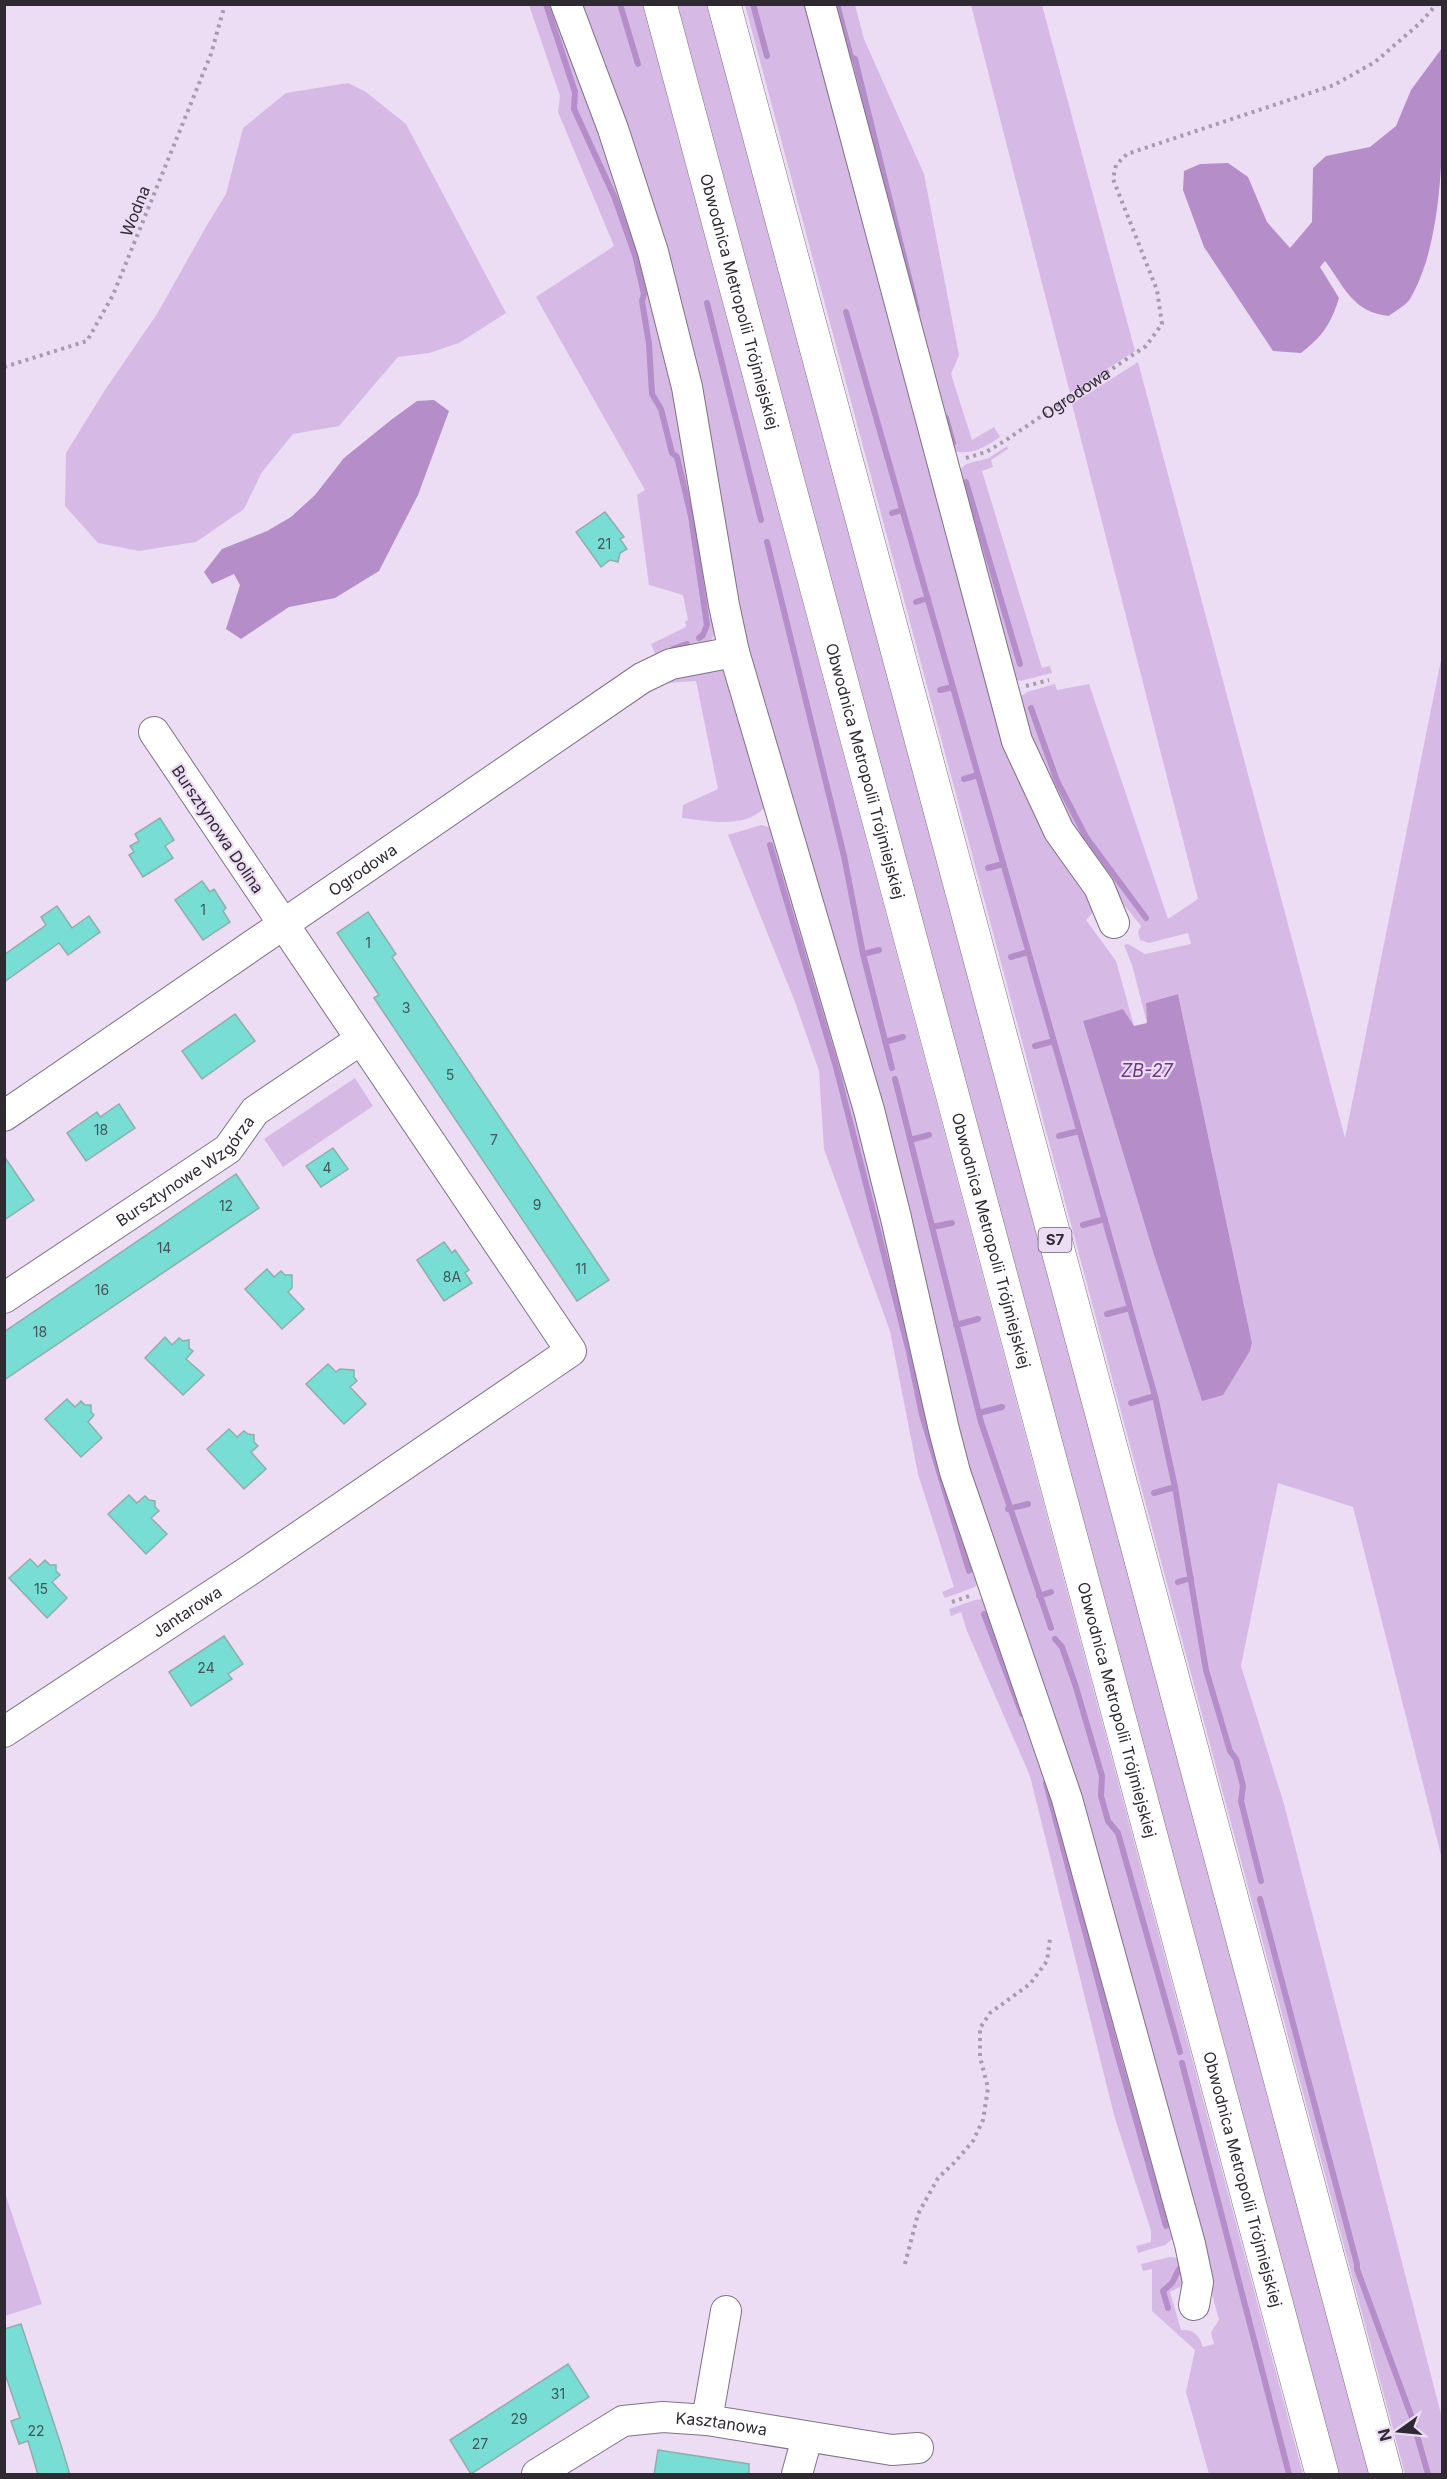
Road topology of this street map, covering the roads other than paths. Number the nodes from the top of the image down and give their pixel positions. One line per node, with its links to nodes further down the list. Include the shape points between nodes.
1 (566, 4): 5 (street, via 653,252 687,387)
2 (660, 4): 20 (highway, Obwodnica Metropolii Trójmiejskiej)
3 (724, 4): 21 (highway, S7)
4 (820, 4): 7 (street, via 1017,741 1059,831 1099,887)
5 (734, 652): 8 (street, Ogrodowa, via 671,664 642,678); 13 (street, via 869,1110 955,1472 1067,1799 1190,2244 1198,2282)
6 (154, 732): 8 (street, Bursztynowa Dolina)
7 (1114, 923)
8 (283, 926): 9 (street); 10 (street, Ogrodowa)
9 (360, 1040): 11 (street, Bursztynowe Wzgórza, via 255,1111 228,1149); 12 (street, Jantarowa, via 571,1351)
10 (4, 1116)
11 (4, 1298)
12 (4, 1732)
13 (1194, 2305)
14 (726, 2311): 15 (street)
15 (707, 2420): 16 (street, Kasztanowa); 18 (street, Kasztanowa, via 663,2417 623,2421)
16 (807, 2438): 17 (street, Kasztanowa, via 892,2450); 19 (street)
17 (918, 2448)
18 (537, 2475)
19 (796, 2475)
20 (1322, 2475)
21 (1386, 2475)

